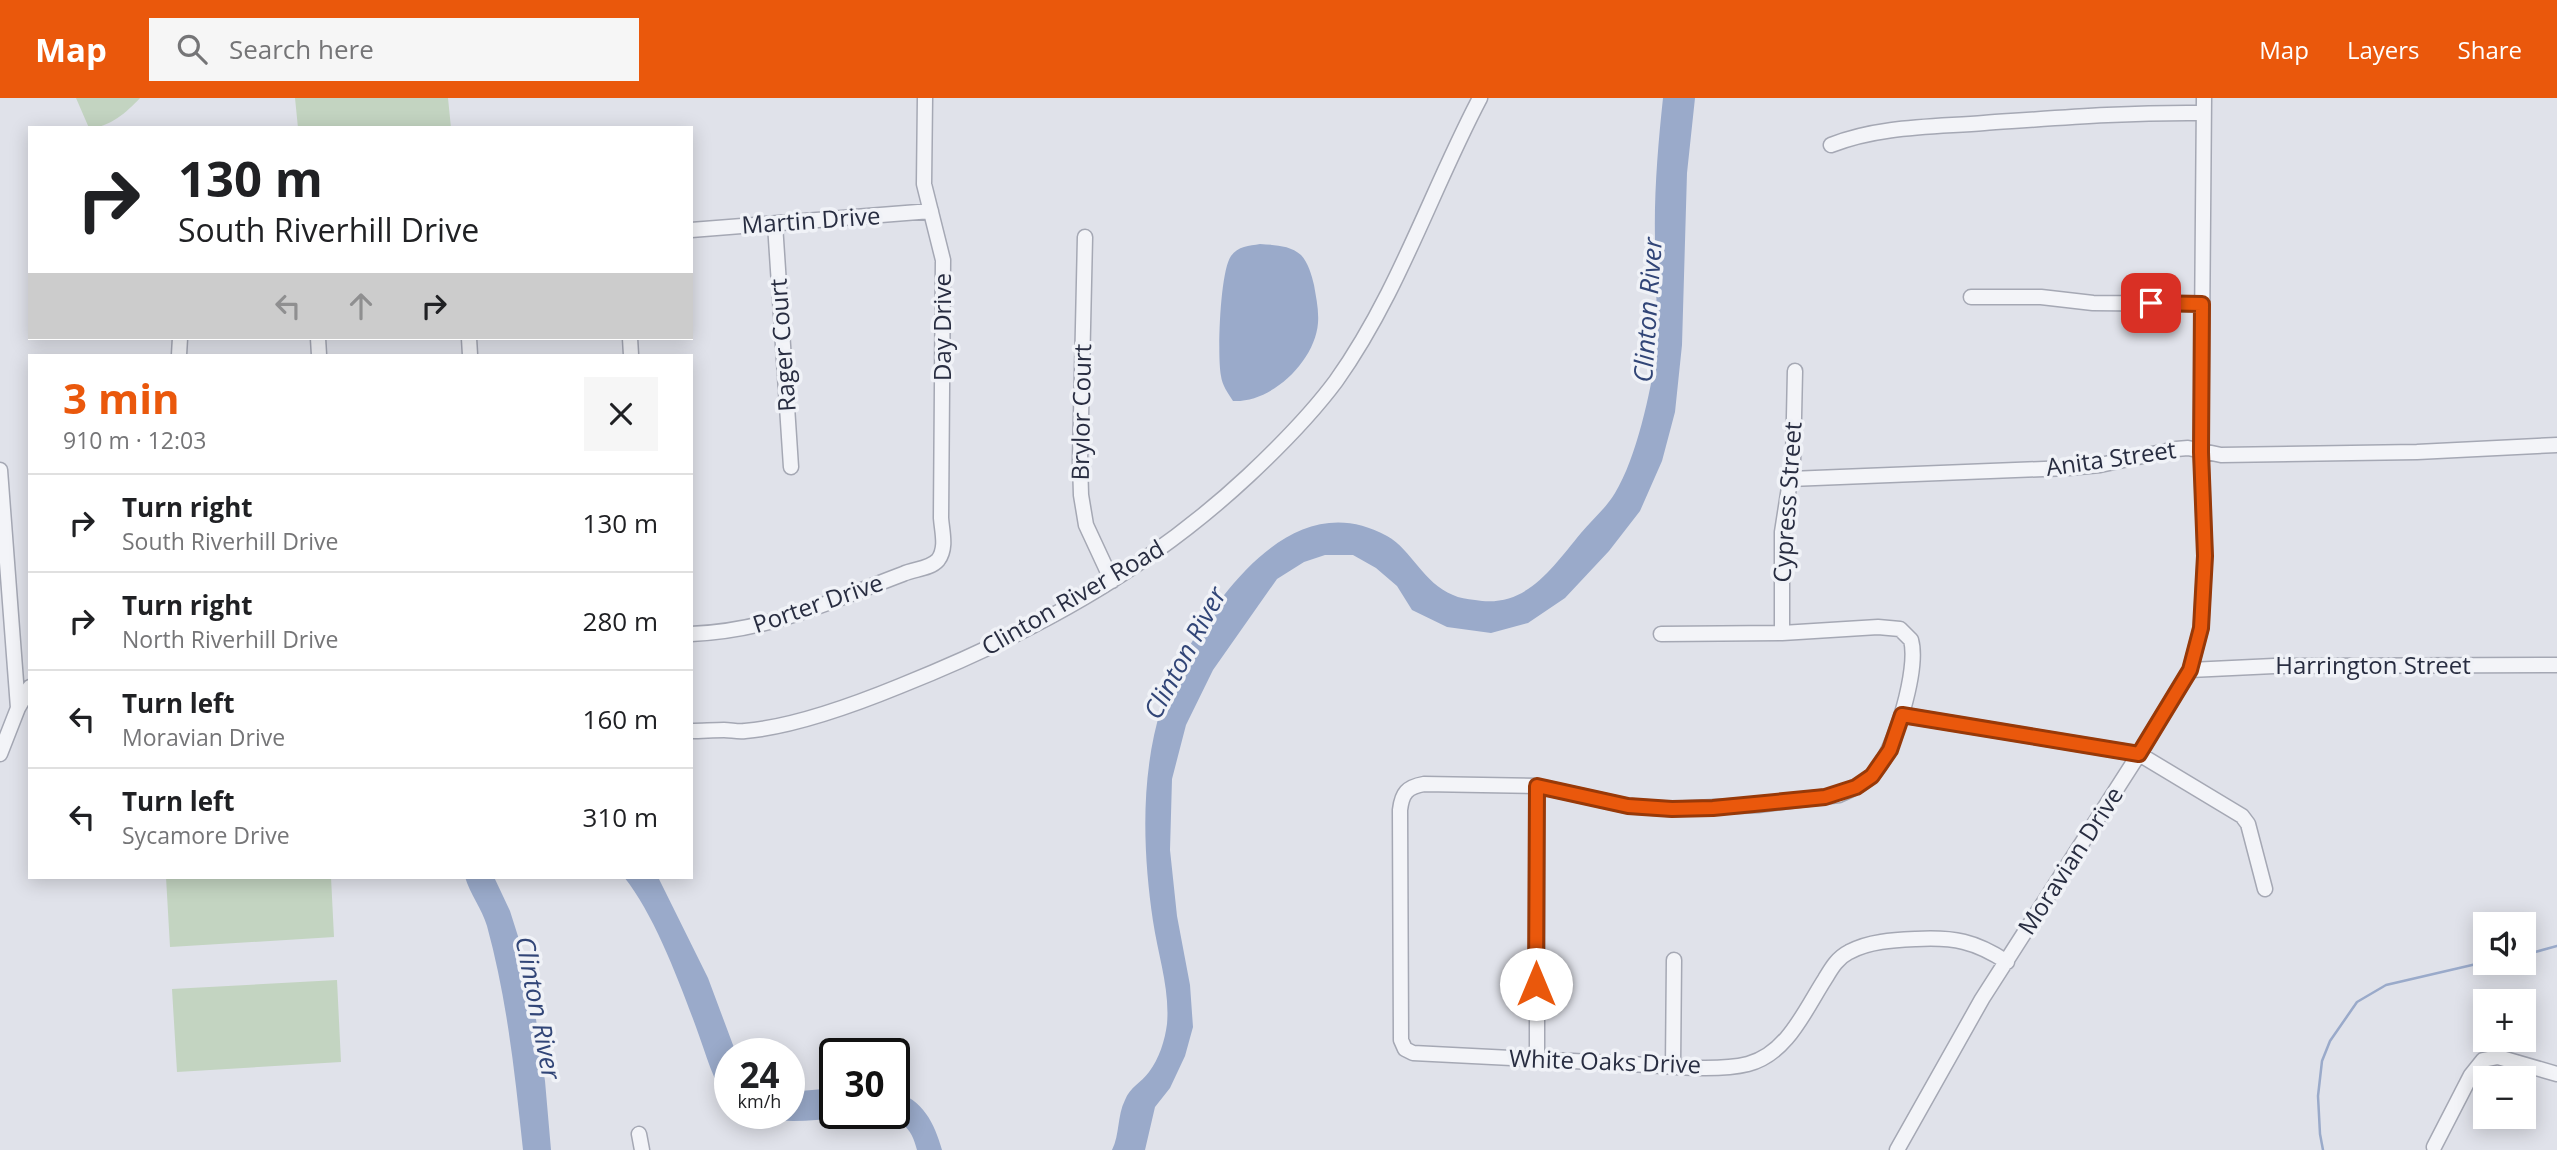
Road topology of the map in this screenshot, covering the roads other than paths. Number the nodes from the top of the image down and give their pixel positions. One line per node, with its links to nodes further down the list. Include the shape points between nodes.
1 (925, 98): 5 (street, Day Drive, via 923,169)
2 (1480, 98): 18 (street, Clinton River Road, via 1395,279 1321,401 1212,508)
3 (2204, 106): 4 (street, via 1912,128 1856,135); 10 (street, Moravian Drive)
4 (1831, 145)
5 (931, 211): 6 (street, Martin Drive); 17 (street, Day Drive, via 943,260)
6 (775, 224): 7 (street, Martin Drive); 14 (street, Rager Court)
7 (693, 230)
8 (1085, 237): 18 (street, Brylor Court, via 1081,495 1086,525)
9 (1971, 297): 10 (street)
10 (2202, 304): 13 (street, Moravian Drive)
11 (1795, 371): 16 (street, Cypress Street)
12 (2557, 446): 13 (street, Anita Street)
13 (2201, 452): 16 (street, Anita Street, via 2161,450 2068,468); 23 (street, Moravian Drive, via 2203,607)
14 (792, 467)
15 (0, 470): 25 (street)
16 (1790, 480): 19 (street, Cypress Street, via 1782,532)
17 (940, 557): 20 (street, Porter Drive, via 934,564 790,618 733,631)
18 (1112, 581): 27 (street, Clinton River Road, via 1000,643 878,695 759,729)
19 (1782, 633): 21 (street); 26 (street, via 1885,627 1906,632 1913,647)
20 (693, 634)
21 (1661, 634)
22 (2557, 665): 23 (street, Harrington Street)
23 (2190, 670): 29 (street, Moravian Drive)
24 (28, 690): 25 (street)
25 (18, 708): 28 (street)
26 (1902, 715): 29 (street); 30 (street, via 1890,750 1872,776 1856,787 1825,797 1672,809 1628,806)
27 (693, 731)
28 (0, 754)
29 (2139, 754): 31 (street, via 2242,816); 33 (street, Moravian Drive)
30 (1537, 786): 34 (street); 34 (street, White Oaks Drive, via 1424,783 1406,790 1400,810 1403,1047 1413,1053)
31 (2264, 889)
32 (1674, 960): 35 (street)
33 (2007, 962): 35 (street, White Oaks Drive, via 1981,946 1952,939 1860,947 1835,963 1789,1036 1765,1056 1737,1066); 40 (street, Moravian Drive)
34 (1537, 1059): 35 (street, White Oaks Drive)
35 (1673, 1066)
36 (2557, 1074): 38 (street, via 2498,1057 2483,1060)
37 (639, 1135): 39 (street)
38 (2434, 1147)
39 (642, 1150)
40 (1897, 1150)

